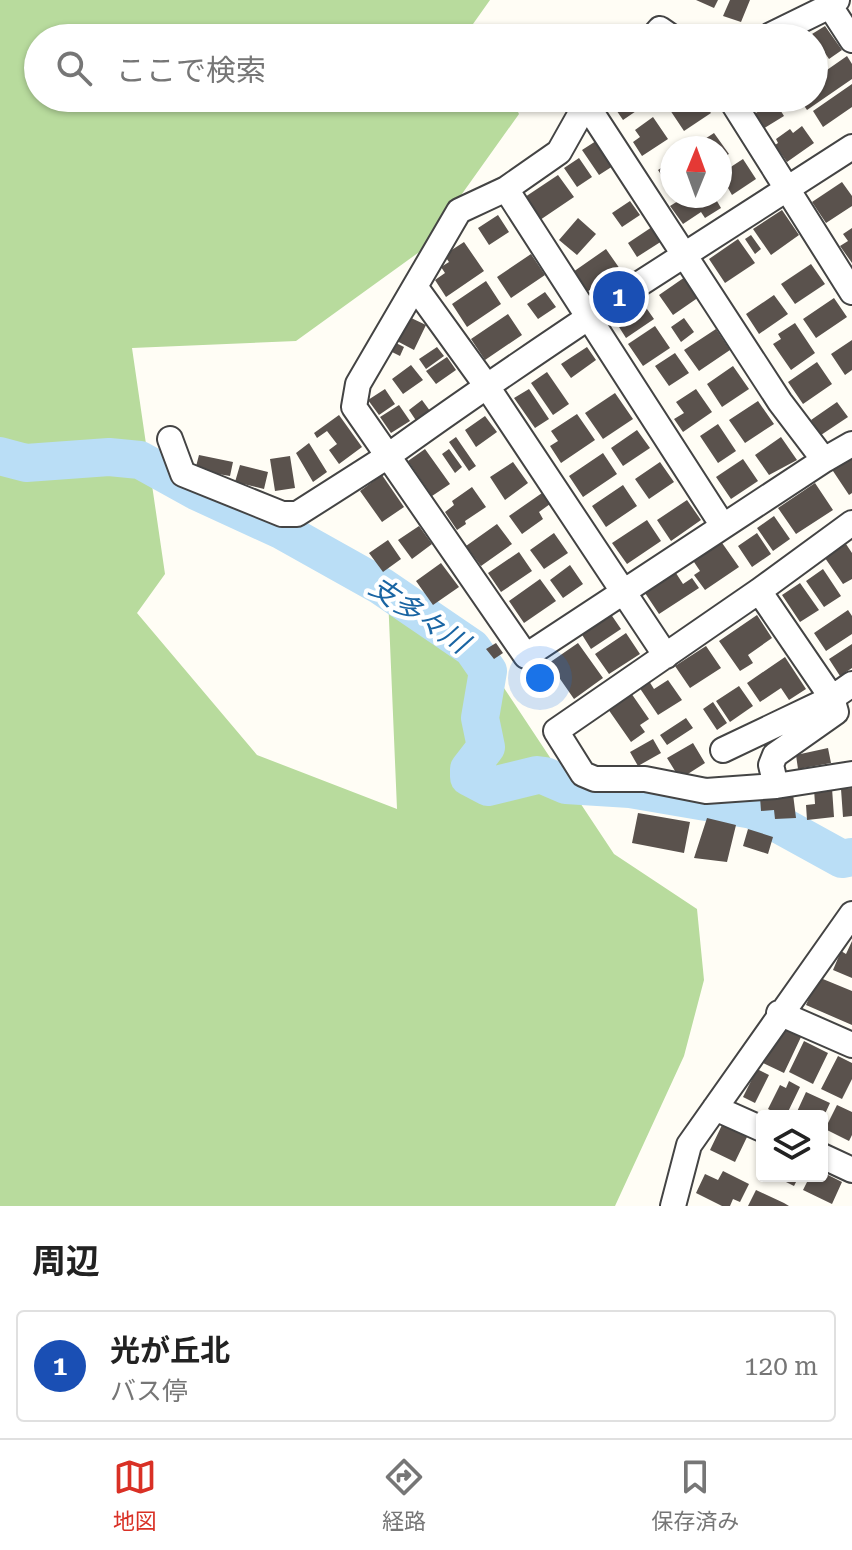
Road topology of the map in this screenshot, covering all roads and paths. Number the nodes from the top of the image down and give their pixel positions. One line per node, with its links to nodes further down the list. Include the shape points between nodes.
1 (833, 3): 2 (street); 3 (street)
2 (792, 24)
3 (852, 40)
4 (583, 112): 8 (street, via 559,152)
5 (596, 112): 10 (street)
6 (739, 112): 9 (street)
7 (852, 147): 9 (street)
8 (506, 189): 11 (street, via 459,211); 13 (street)
9 (786, 189): 10 (street); 12 (street)
10 (685, 255): 13 (street); 18 (street)
11 (416, 288): 14 (street); 17 (street, via 358,384 354,407)
12 (852, 292)
13 (587, 318): 14 (street); 20 (street)
14 (486, 385): 17 (street); 22 (street)
15 (170, 439): 17 (street, via 183,474 282,514 297,514)
16 (852, 444): 18 (street)
17 (388, 456): 22 (street, via 526,656)
18 (824, 460): 20 (street)
19 (852, 523): 21 (street)
20 (723, 526): 22 (street)
21 (759, 591): 23 (street); 24 (street)
22 (623, 592): 23 (street)
23 (666, 656): 27 (street, via 556,731 583,774 706,791)
24 (842, 691): 25 (street); 27 (street, via 836,712 775,755 771,765)
25 (723, 750)
26 (852, 774): 27 (street)
27 (776, 786)
28 (851, 914): 29 (street)
29 (779, 1013): 30 (street); 31 (street)
30 (852, 1045)
31 (715, 1108): 32 (street); 35 (street, via 689,1145)
32 (756, 1126)
33 (828, 1159): 34 (street)
34 (852, 1170)
35 (673, 1206)

